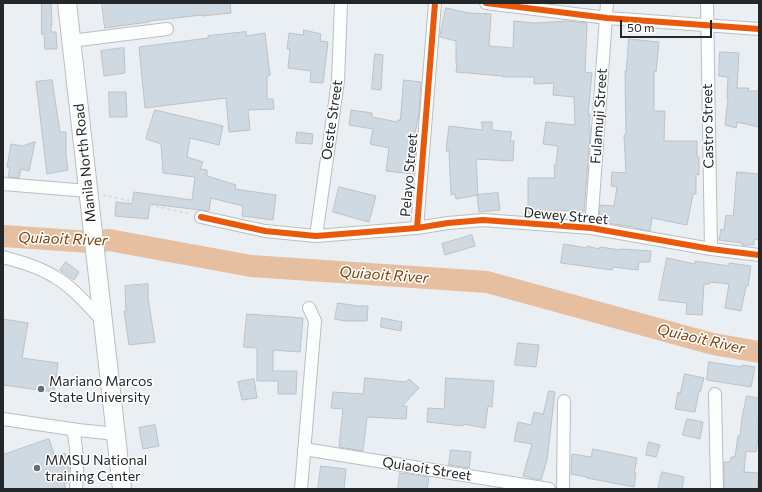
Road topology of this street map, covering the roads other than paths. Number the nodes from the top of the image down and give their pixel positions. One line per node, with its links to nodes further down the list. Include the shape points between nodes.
1 (66, 3): 11 (highway, Manila North Road)
2 (341, 3): 17 (street, Oeste Street, via 338,81)
3 (435, 3): 15 (street, Pelayo Street)
4 (486, 3): 7 (street)
5 (607, 3): 7 (street, Fulamuji Street)
6 (707, 3): 8 (street, Castro Street)
7 (607, 18): 8 (street); 16 (street, Fulamuji Street)
8 (706, 25): 10 (street); 18 (street, Castro Street)
9 (167, 29): 11 (street)
10 (759, 29)
11 (71, 41): 13 (highway, Manila North Road)
12 (3, 184): 13 (street)
13 (88, 191): 22 (highway, Manila North Road)
14 (202, 217): 17 (street, Pelayo Street, via 265,231)
15 (417, 228): 16 (street, Dewey Street, via 483,220); 17 (street, Pelayo Street)
16 (591, 228): 18 (street, Dewey Street)
17 (316, 236)
18 (711, 249): 19 (street, Dewey Street)
19 (759, 255)
20 (3, 257): 22 (street, via 56,277 71,288)
21 (309, 308): 28 (street, via 315,321)
22 (103, 321): 27 (highway, Manila North Road)
23 (715, 394): 34 (street)
24 (564, 400): 33 (street)
25 (3, 419): 26 (street)
26 (73, 429): 27 (street); 29 (street, via 77,451)
27 (116, 434): 30 (highway, Manila North Road)
28 (304, 449): 31 (street); 32 (street, Quiaoit Street)
29 (76, 489)
30 (122, 489)
31 (301, 489)
32 (549, 489)
33 (563, 489)
34 (717, 489)

